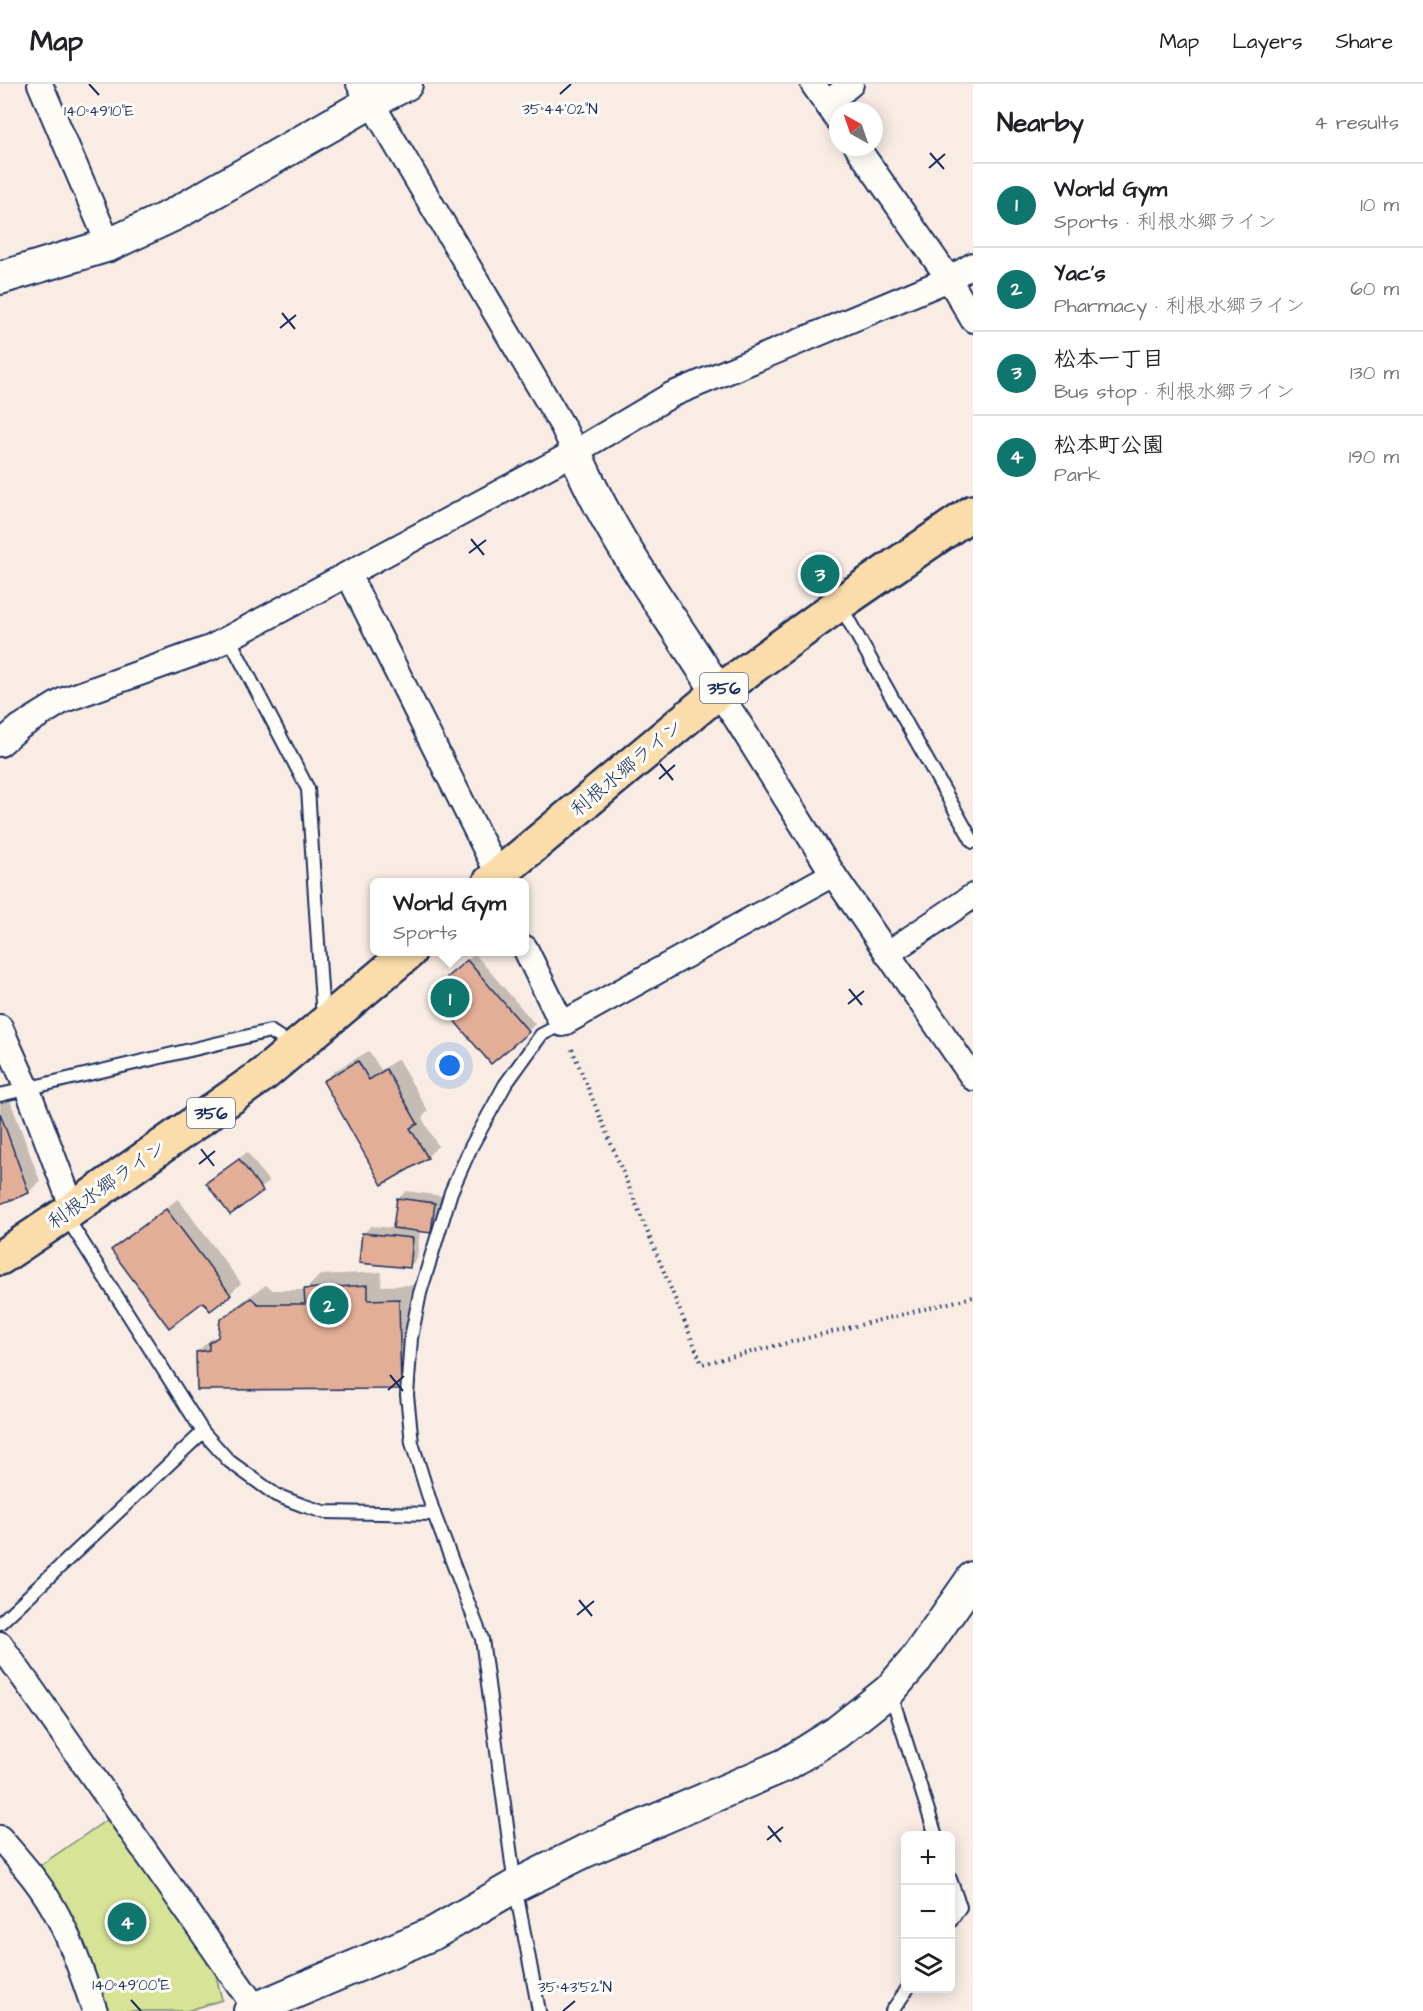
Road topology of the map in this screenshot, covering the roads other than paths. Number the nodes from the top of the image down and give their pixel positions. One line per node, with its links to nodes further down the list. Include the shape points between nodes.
1 (40, 84): 9 (street)
2 (406, 84): 5 (street)
3 (813, 84): 7 (street)
4 (851, 84): 6 (street)
5 (365, 93): 9 (street, via 175,214); 14 (street)
6 (839, 102)
7 (829, 108)
8 (863, 156): 12 (street)
9 (110, 245): 11 (street)
10 (973, 265): 12 (street)
11 (0, 278)
12 (949, 279): 13 (street); 14 (street, via 671,394)
13 (973, 320)
14 (575, 452): 16 (street); 19 (street, via 619,539)
15 (973, 512): 17 (highway, 利根水郷ライン / 356)
16 (348, 574): 18 (street); 23 (street)
17 (839, 604): 19 (highway, 利根水郷ライン / 356); 21 (lane)
18 (229, 638): 20 (street, via 64,700); 29 (lane, via 308,789)
19 (718, 692): 22 (street); 24 (highway, 利根水郷ライン / 356)
20 (0, 744)
21 (973, 842)
22 (833, 874): 26 (street); 30 (street)
23 (493, 878)
24 (496, 878)
25 (973, 896): 26 (street)
26 (887, 954): 33 (street)
27 (403, 956): 29 (highway, 利根水郷ライン / 356)
28 (529, 956): 30 (street)
29 (323, 1024): 32 (highway, 利根水郷ライン / 356)
30 (562, 1024): 39 (lane, via 541,1035 505,1085 471,1147 451,1191 420,1293 411,1338 407,1395 412,1443)
31 (0, 1027): 34 (street)
32 (296, 1048): 34 (lane, via 270,1031); 36 (highway, 利根水郷ライン / 356)
33 (973, 1078)
34 (27, 1088): 35 (lane); 36 (street)
35 (0, 1095)
36 (69, 1212): 37 (highway, 利根水郷ライン / 356); 38 (lane)
37 (0, 1258)
38 (203, 1432): 39 (lane, via 229,1461 276,1495 302,1505 324,1512); 41 (lane)
39 (434, 1514): 46 (lane, via 482,1639)
40 (973, 1578): 43 (street, via 914,1662)
41 (0, 1623)
42 (0, 1644): 50 (street)
43 (890, 1689): 44 (lane); 46 (street, via 836,1733 785,1765 585,1851)
44 (934, 1831)
45 (0, 1838): 51 (street, via 51,1903 68,1936)
46 (515, 1886): 50 (street, via 434,1933); 52 (lane)
47 (955, 1891): 48 (lane, via 960,1907)
48 (955, 1915)
49 (905, 1993): 53 (lane)
50 (254, 2010)
51 (95, 2011)
52 (539, 2011)
53 (892, 2011)

